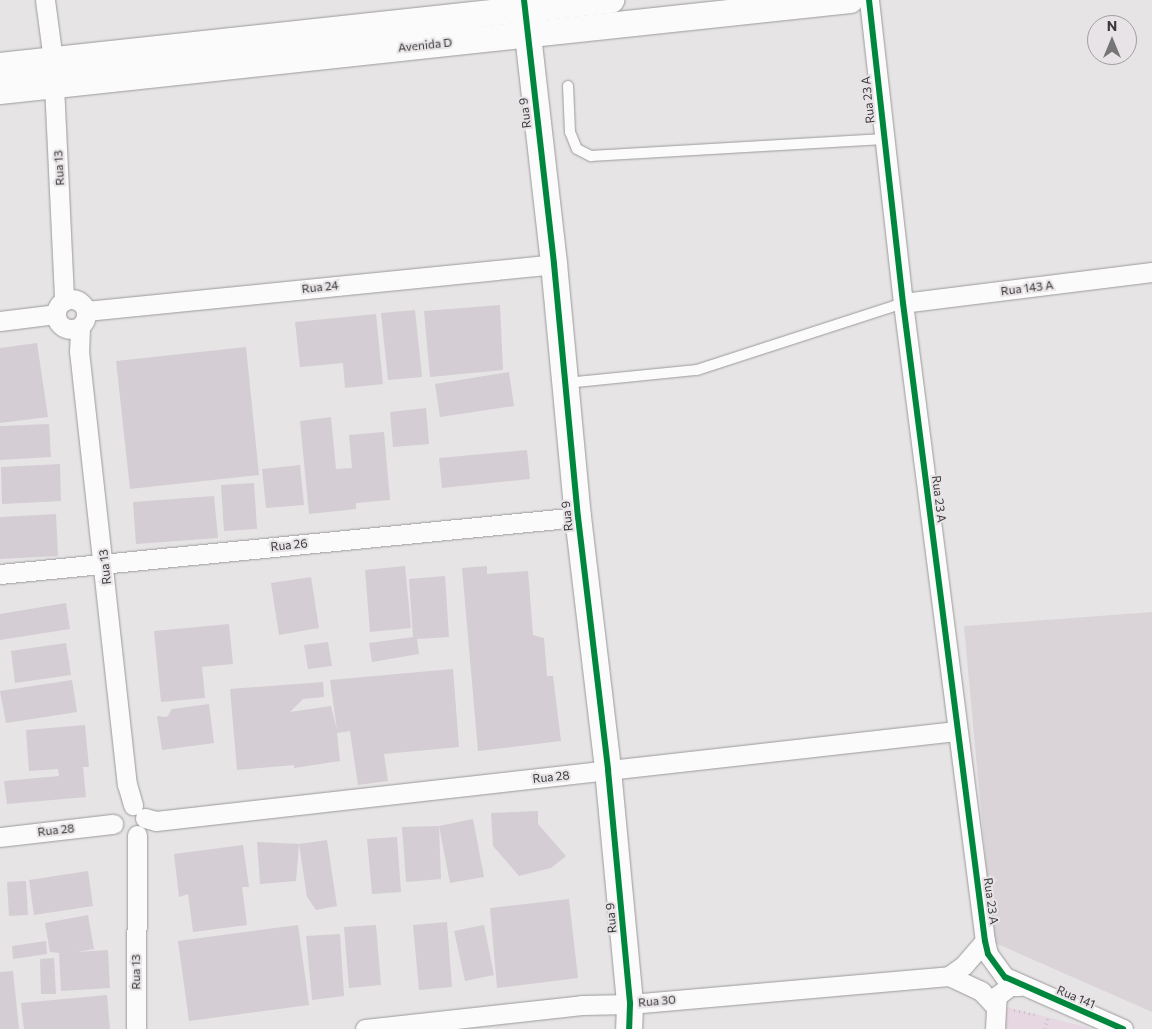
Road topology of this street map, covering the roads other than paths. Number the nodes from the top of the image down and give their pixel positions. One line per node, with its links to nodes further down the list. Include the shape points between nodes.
1 (45, 0): 7 (street, Rua 13)
2 (611, 0): 5 (main road, Avenida D)
3 (850, 0): 5 (main road, Avenida D)
4 (868, 0): 10 (street, Rua 23 A)
5 (525, 14): 7 (main road, Avenida D); 11 (main road, Rua 9)
6 (0, 66): 7 (main road, Avenida D)
7 (53, 72): 9 (main road, Avenida D); 14 (street, Rua 13, via 65,282)
8 (568, 86): 10 (lane, via 570,132 577,149 590,156)
9 (0, 91)
10 (884, 139): 13 (street, Rua 23 A)
11 (554, 264): 14 (street, Rua 24); 16 (main road, Rua 9)
12 (1152, 272): 13 (street, Rua 143 A)
13 (903, 303): 16 (lane, via 698,370); 20 (street, Rua 23 A)
14 (71, 314): 15 (street, Rua 24); 18 (street, Rua 13, via 79,351)
15 (0, 320)
16 (565, 383): 17 (main road, Rua 9)
17 (578, 517): 18 (street, Rua 26); 21 (main road, Rua 9)
18 (105, 563): 19 (street, Rua 26); 22 (street, Rua 13, via 127,784)
19 (0, 574)
20 (956, 731): 21 (street, Rua 28); 25 (street, Rua 23 A)
21 (608, 770): 22 (street, Rua 28, via 156,821); 29 (main road, Rua 9)
22 (133, 810): 23 (street, via 116,810); 23 (street, via 145,825)
23 (124, 832): 24 (street, Rua 28); 31 (street, Rua 13, via 135,854)
24 (0, 837)
25 (985, 941): 26 (street, via 964,965); 27 (street, Rua 23 A, via 988,954 1005,977)
26 (949, 976): 28 (street, Rua 30, via 981,990); 29 (street, Rua 30)
27 (1020, 986): 28 (street, via 1003,990 997,996); 30 (street, Rua 141)
28 (995, 1006): 33 (street)
29 (630, 1016): 32 (street, Rua 30, via 582,1004)
30 (1104, 1025): 34 (street, Rua 141)
31 (136, 1029)
32 (365, 1029)
33 (995, 1029)
34 (1123, 1029)

